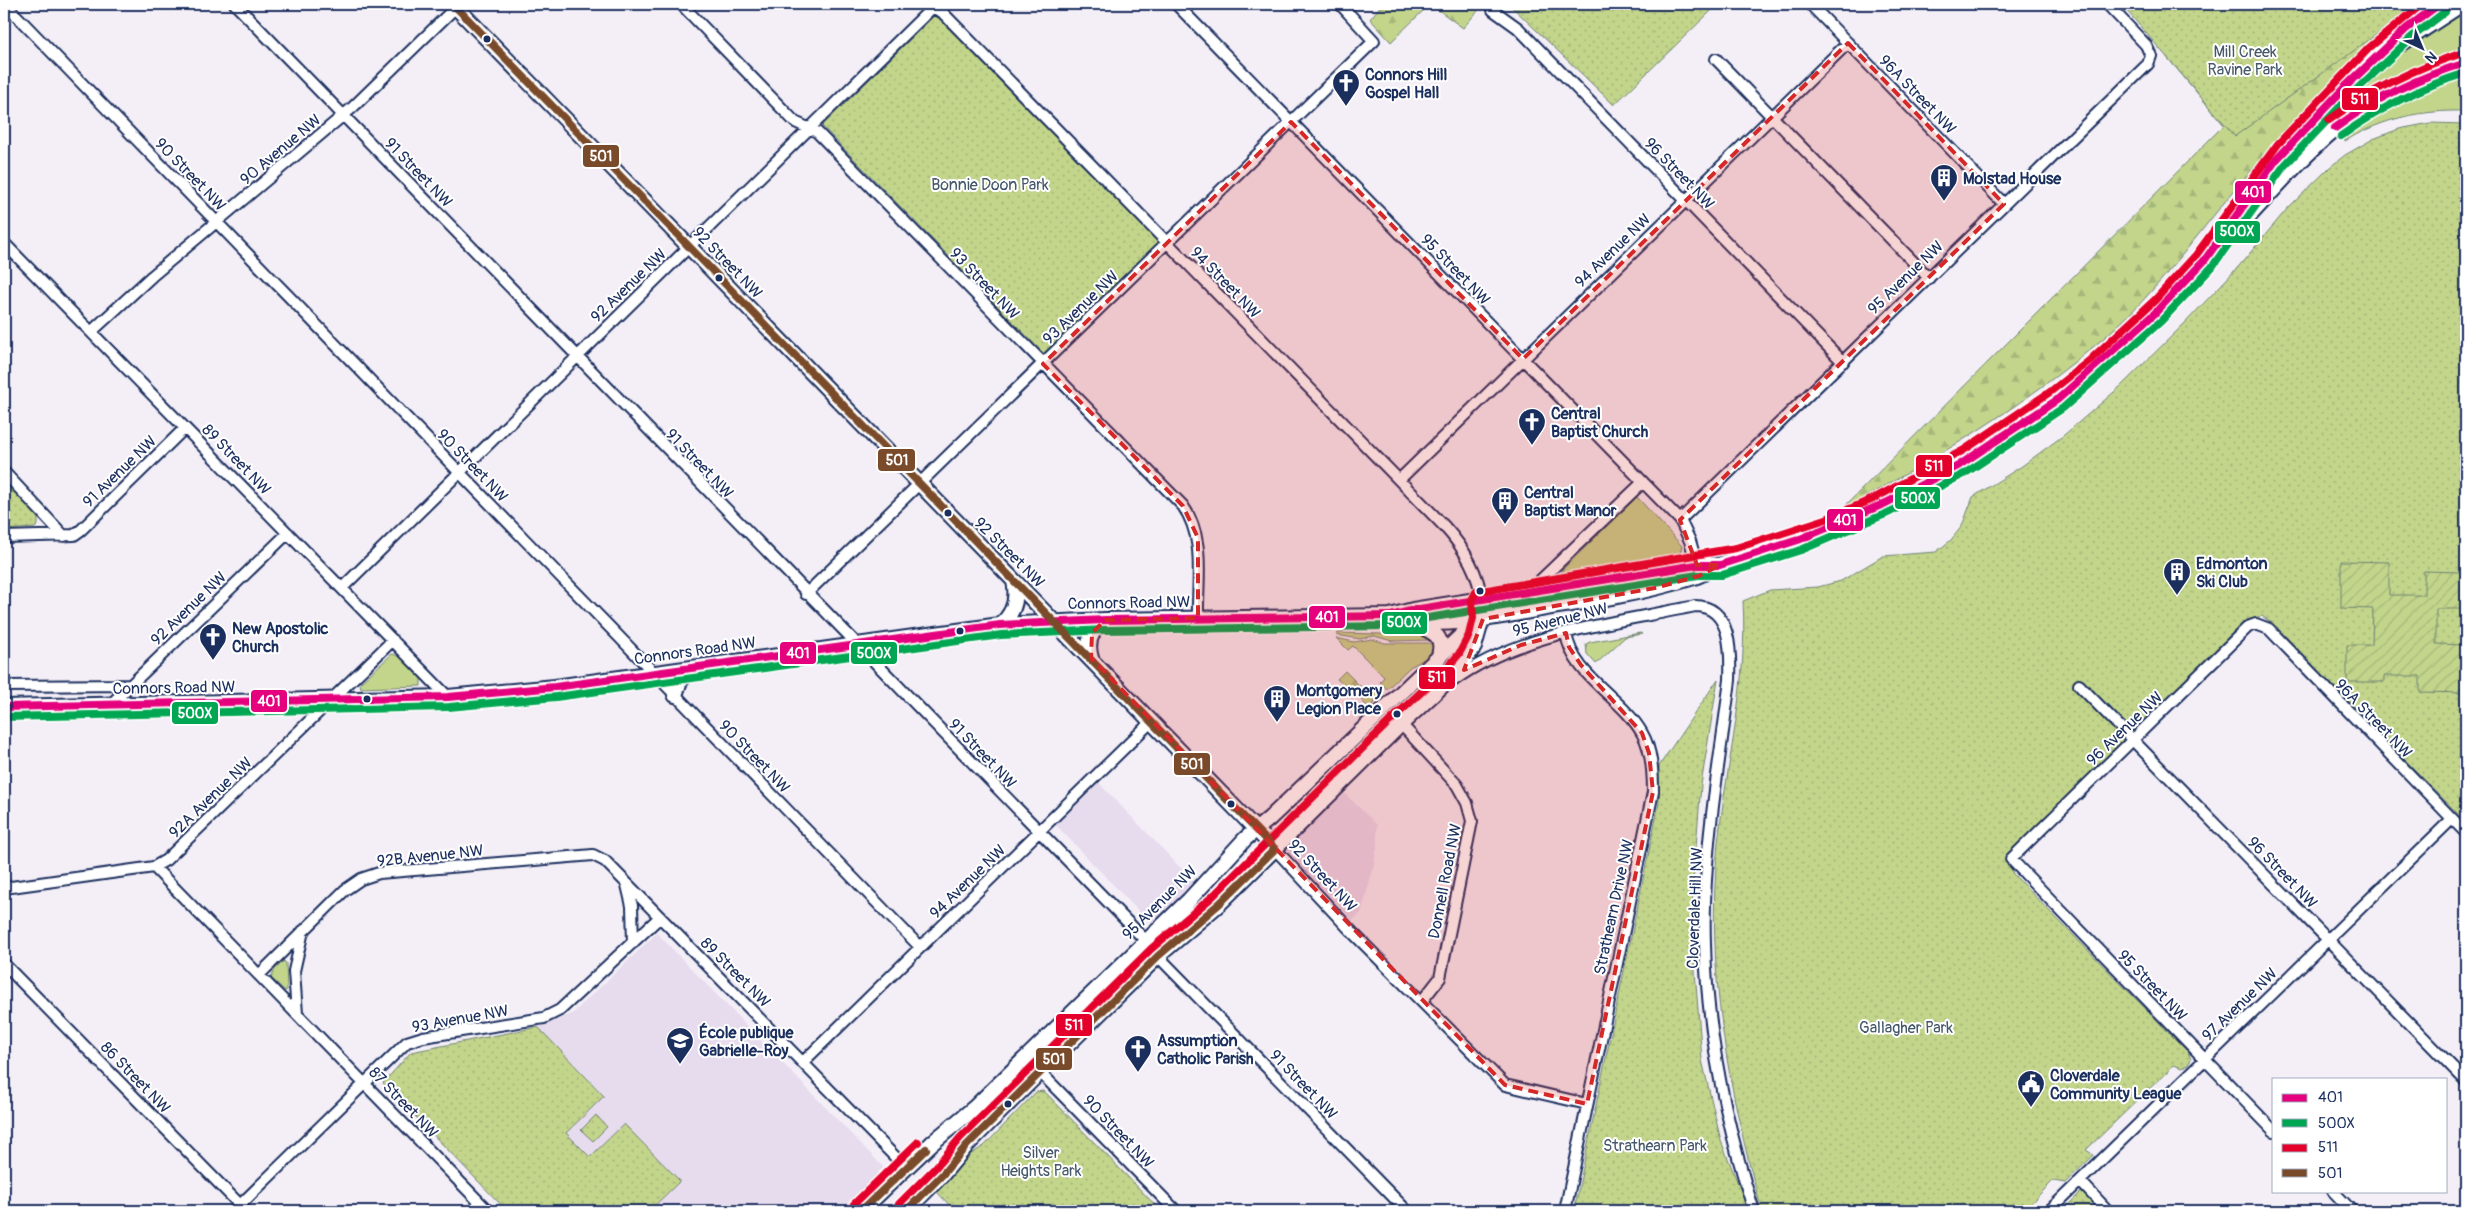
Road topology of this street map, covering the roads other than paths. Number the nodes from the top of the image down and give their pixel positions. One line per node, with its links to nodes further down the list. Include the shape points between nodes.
1 (5, 4): 23 (street, 90 Street NW)
2 (235, 4): 17 (street, 91 Street NW)
3 (681, 4): 20 (street, 93 Street NW, via 795,122)
4 (1176, 4): 19 (street, 95 Street NW)
5 (1340, 4): 19 (street, 93 Avenue NW, via 1374,41)
6 (1810, 4): 13 (street, 96A Street NW)
7 (2107, 4): 22 (street, 95 Avenue NW, via 2146,45 2151,56 2148,64)
8 (2439, 4): 16 (main road, Connors Road NW)
9 (456, 5): 17 (street, 90 Avenue NW); 26 (main road, 92 Street NW)
10 (931, 5): 20 (street, 92 Avenue NW); 24 (street, 94 Street NW, via 942,12)
11 (2466, 5): 16 (main road, via 2422,29)
12 (1493, 10): 21 (street, 96 Street NW, via 1518,28)
13 (1848, 43): 18 (street, 94 Avenue NW); 22 (street, 96A Street NW)
14 (1716, 59): 18 (street)
15 (2466, 63): 27 (main road, Connors Road NW, via 2423,76 2386,92 2364,106 2293,166)
16 (2345, 87): 27 (main road, Connors Road NW, via 2276,160)
17 (343, 116): 23 (street, 90 Avenue NW); 30 (street, 91 Street NW)
18 (1772, 117): 21 (street, 94 Avenue NW); 28 (street)
19 (1291, 122): 24 (street, 93 Avenue NW); 31 (street, 95 Street NW)
20 (808, 128): 26 (street, 92 Avenue NW); 33 (street, 93 Street NW, via 817,132)
21 (1685, 200): 31 (street, 94 Avenue NW); 32 (street, 96 Street NW)
22 (2004, 204): 28 (street, 95 Avenue NW)
23 (216, 222): 29 (street, 90 Avenue NW); 36 (street, 90 Street NW)
24 (1167, 242): 33 (street, 93 Avenue NW); 37 (street, 94 Street NW)
25 (4, 243): 29 (street, 89 Street NW)
26 (689, 247): 30 (street, 92 Avenue NW); 39 (main road, 92 Street NW)
27 (2204, 262): 45 (main road, Connors Road NW, via 2085,378 1986,448 1921,486 1840,524)
28 (1929, 278): 32 (street, 95 Avenue NW)
29 (91, 332): 34 (street, 89 Street NW)
30 (577, 357): 36 (street, 92 Avenue NW); 49 (street, 91 Street NW)
31 (1523, 358): 37 (street, 94 Avenue NW); 38 (street, 95 Street NW)
32 (1843, 362): 40 (street, 95 Avenue NW)
33 (1043, 364): 39 (street, 93 Avenue NW); 53 (street, 93 Street NW, via 1188,513 1199,547)
34 (185, 428): 41 (street, 89 Street NW); 42 (street, 91 Avenue NW, via 81,530)
35 (4, 472): 42 (street)
36 (459, 473): 47 (street, 92 Avenue NW); 66 (street, 90 Street NW)
37 (1399, 480): 50 (street, 94 Street NW, via 1459,543 1476,576)
38 (1643, 482): 40 (street, 95 Street NW); 48 (street, 95 Avenue NW)
39 (919, 484): 46 (main road, 92 Street NW); 49 (street, 93 Avenue NW)
40 (1680, 520): 44 (street, 95 Street NW)
41 (288, 533): 47 (street, 89 Street NW); 67 (street, 92 Avenue NW)
42 (69, 535): 43 (street)
43 (4, 537)
44 (1697, 565): 45 (main road, Connors Road NW); 48 (main road, Connors Road NW)
45 (1720, 565): 54 (main road, Connors Road NW, via 1698,576 1655,588)
46 (1014, 581): 56 (main road, 92 Street NW); 59 (main road, via 1015,603)
47 (342, 588): 61 (street, 89 Street NW)
48 (1528, 592): 50 (main road, Connors Road NW)
49 (806, 594): 62 (street, 91 Street NW)
50 (1482, 600): 52 (main road, Connors Road NW); 54 (main road, 95 Avenue NW)
51 (1710, 609): 60 (street, 95 Avenue NW, via 1696,606); 117 (street, Cloverdale Hill NW, via 1726,629 1731,667 1709,853 1705,942 1708,998 1722,1099)
52 (1390, 616): 53 (main road, Connors Road NW); 57 (main road, Connors Road NW)
53 (1198, 618): 55 (main road, Connors Road NW)
54 (1483, 619): 57 (main road, Connors Road NW); 64 (main road, 95 Avenue NW, via 1469,628); 72 (main road, 95 Avenue NW, via 1478,640 1467,660)
55 (1104, 620): 56 (main road, Connors Road NW); 63 (main road, via 1090,639)
56 (1055, 621): 59 (main road, Connors Road NW); 63 (main road, 92 Street NW)
57 (1412, 623): 64 (main road, via 1430,630 1440,639)
58 (2260, 624): 78 (street, 96 Avenue NW, via 2248,627); 79 (street, 96A Street NW, via 2269,629)
59 (1000, 625): 62 (main road, Connors Road NW)
60 (1566, 633): 72 (street, 95 Avenue NW, via 1499,653); 105 (street, Strathearn Drive NW, via 1569,647 1586,672 1621,706 1642,733 1653,775 1653,792)
61 (393, 640): 71 (street, 89 Street NW); 73 (street, 92A Avenue NW)
62 (857, 646): 65 (main road, Connors Road NW); 81 (street, 91 Street NW)
63 (1091, 658): 76 (main road, 92 Street NW)
64 (1438, 659): 80 (main road, 95 Avenue NW)
65 (694, 668): 66 (main road, Connors Road NW); 70 (main road, via 680,681)
66 (654, 674): 70 (street, 90 Street NW); 71 (main road, Connors Road NW)
67 (131, 684): 69 (street, Connors Road NW); 74 (street, 92 Avenue NW)
68 (2079, 685): 78 (street, 96 Street NW)
69 (4, 686)
70 (675, 695): 94 (street, 90 Street NW)
71 (448, 697): 73 (main road, Connors Road NW)
72 (1430, 697): 77 (main road, 95 Avenue NW)
73 (331, 701): 74 (main road, Connors Road NW); 86 (street, 92A Avenue NW, via 166,860)
74 (109, 706): 75 (main road, Connors Road NW)
75 (4, 707)
76 (1152, 721): 80 (main road, 92 Street NW); 81 (street, 94 Avenue NW)
77 (1401, 724): 83 (main road, 95 Avenue NW); 98 (street, Donnell Road NW, via 1457,785 1467,803 1472,822 1440,978)
78 (2133, 740): 85 (street, 96 Avenue NW); 91 (street, 96 Street NW)
79 (2452, 819): 82 (street, 96A Street NW); 91 (street, 97 Avenue NW)
80 (1256, 830): 83 (main road, 92 Street NW); 92 (main road, 95 Avenue NW)
81 (1039, 831): 92 (street, 91 Street NW); 94 (street, 94 Avenue NW)
82 (2466, 833)
83 (1275, 849): 95 (main road, 95 Avenue NW, via 1219,904); 98 (street, 92 Street NW)
84 (583, 856): 87 (street, 89 Street NW, via 605,861); 90 (street, 92B Avenue NW, via 379,873 361,879 345,890)
85 (2011, 859): 100 (street, 95 Street NW)
86 (154, 867): 88 (street, 92A Avenue NW); 97 (street, 87 Street NW)
87 (627, 884): 89 (street, 89 Street NW); 93 (street, via 632,906)
88 (4, 888)
89 (660, 917): 93 (street, 93 Avenue NW); 101 (street, 89 Street NW)
90 (303, 930): 97 (street, 92B Avenue NW); 99 (street, via 294,971)
91 (2328, 939): 100 (street, 97 Avenue NW); 103 (street, 96 Street NW)
92 (1146, 941): 107 (main road, 95 Avenue NW, via 974,1108)
93 (633, 943): 104 (street, 93 Avenue NW, via 560,1010 544,1018 407,1042)
94 (920, 947): 101 (street, 94 Avenue NW)
95 (1158, 956): 102 (main road, 95 Avenue NW); 115 (street, 91 Street NW)
96 (4, 964): 110 (street, 86 Street NW)
97 (259, 975): 99 (street, 87 Street NW)
98 (1422, 1001): 105 (street, 92 Street NW, via 1505,1085)
99 (297, 1014): 104 (street, 87 Street NW)
100 (2204, 1059): 106 (street, 95 Street NW); 108 (street, 97 Avenue NW)
101 (803, 1062): 107 (street, 89 Street NW)
102 (1040, 1072): 113 (main road, 95 Avenue NW); 114 (street, 90 Street NW)
103 (2466, 1081)
104 (365, 1084): 110 (street, 93 Avenue NW); 111 (street, 87 Street NW)
105 (1587, 1104): 116 (street, Strathearn Drive NW)
106 (2272, 1129)
107 (906, 1168): 112 (main road, 95 Avenue NW)
108 (2080, 1181): 118 (street, 97 Avenue NW); 119 (street)
109 (2334, 1192): 120 (street)
110 (240, 1209)
111 (488, 1211)
112 (861, 1211)
113 (906, 1211)
114 (1176, 1211)
115 (1406, 1211)
116 (1565, 1211)
117 (1754, 1211)
118 (2049, 1211)
119 (2108, 1211)
120 (2352, 1211)

